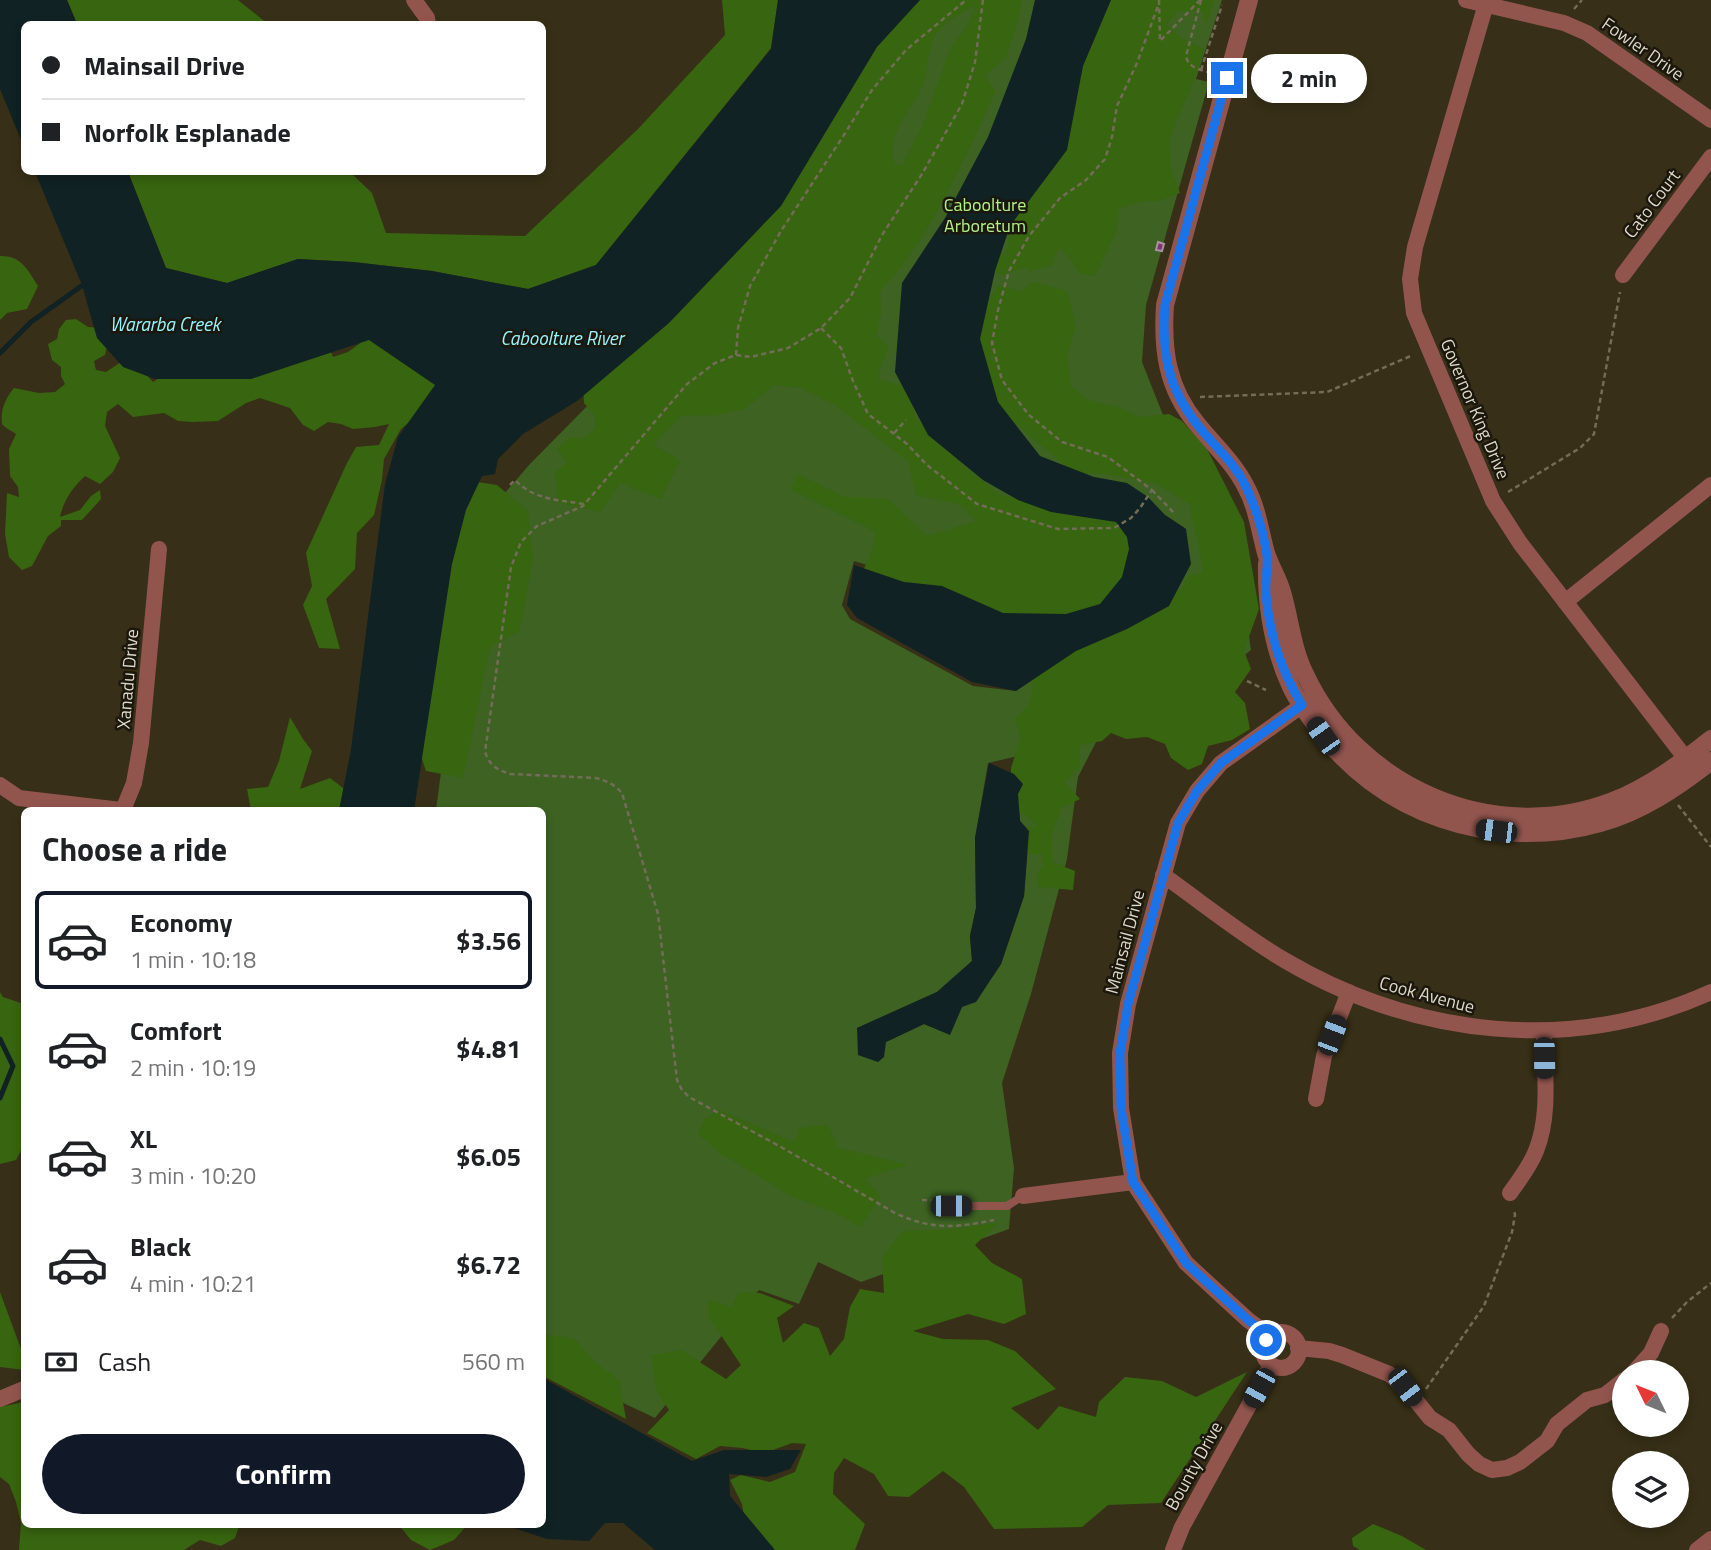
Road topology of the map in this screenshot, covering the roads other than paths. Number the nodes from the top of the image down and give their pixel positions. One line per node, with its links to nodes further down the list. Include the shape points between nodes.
1 (414, 0): 5 (street)
2 (1249, 0): 12 (street, via 1165,305 1163,334 1171,379 1182,404 1247,487 1281,589)
3 (1466, 0): 4 (street, Fowler Drive)
4 (1486, 4): 6 (street, Fowler Drive, via 1587,33); 11 (street, Governor King Drive, via 1415,247 1410,279 1413,302 1493,501)
5 (427, 21)
6 (1711, 120)
7 (1711, 157): 8 (street, Cato Court)
8 (1623, 275)
9 (1711, 485): 11 (street)
10 (159, 549): 18 (street, Xanadu Drive, via 141,743 134,783)
11 (1565, 602): 15 (street, Governor King Drive)
12 (1309, 700): 15 (street, via 1397,779 1457,807 1487,813 1549,816 1581,810 1611,802); 19 (street, Mainsail Drive, via 1221,763 1197,791 1178,823)
13 (1711, 739): 15 (street)
14 (1711, 761): 15 (street)
15 (1691, 766)
16 (0, 786): 17 (street, via 19,798)
17 (96, 807)
18 (123, 807)
19 (1163, 875): 20 (street, Cook Avenue, via 1285,960); 24 (street, Mainsail Drive, via 1128,1004 1120,1053 1121,1108)
20 (1349, 992): 22 (street, Cook Avenue, via 1444,1022); 23 (street, via 1324,1056)
21 (1711, 992): 22 (street, Cook Avenue, via 1607,1025)
22 (1544, 1031): 25 (street, via 1542,1130 1528,1167)
23 (1316, 1099)
24 (1133, 1182): 26 (street); 29 (street, Mainsail Drive, via 1186,1263)
25 (1510, 1192)
26 (1023, 1196): 27 (lane, via 1007,1206)
27 (951, 1206)
28 (1661, 1331): 31 (street)
29 (1270, 1336): 30 (street, via 1290,1335); 32 (street, via 1263,1351)
30 (1298, 1348): 32 (street, via 1292,1363 1282,1368); 33 (street, via 1329,1351 1389,1374 1468,1454 1492,1470 1520,1462 1587,1400)
31 (1645, 1360)
32 (1271, 1365): 37 (street, Bounty Drive)
33 (1612, 1389)
34 (21, 1390): 35 (street)
35 (0, 1399)
36 (1711, 1539): 38 (street)
37 (1173, 1550)
38 (1698, 1550)

